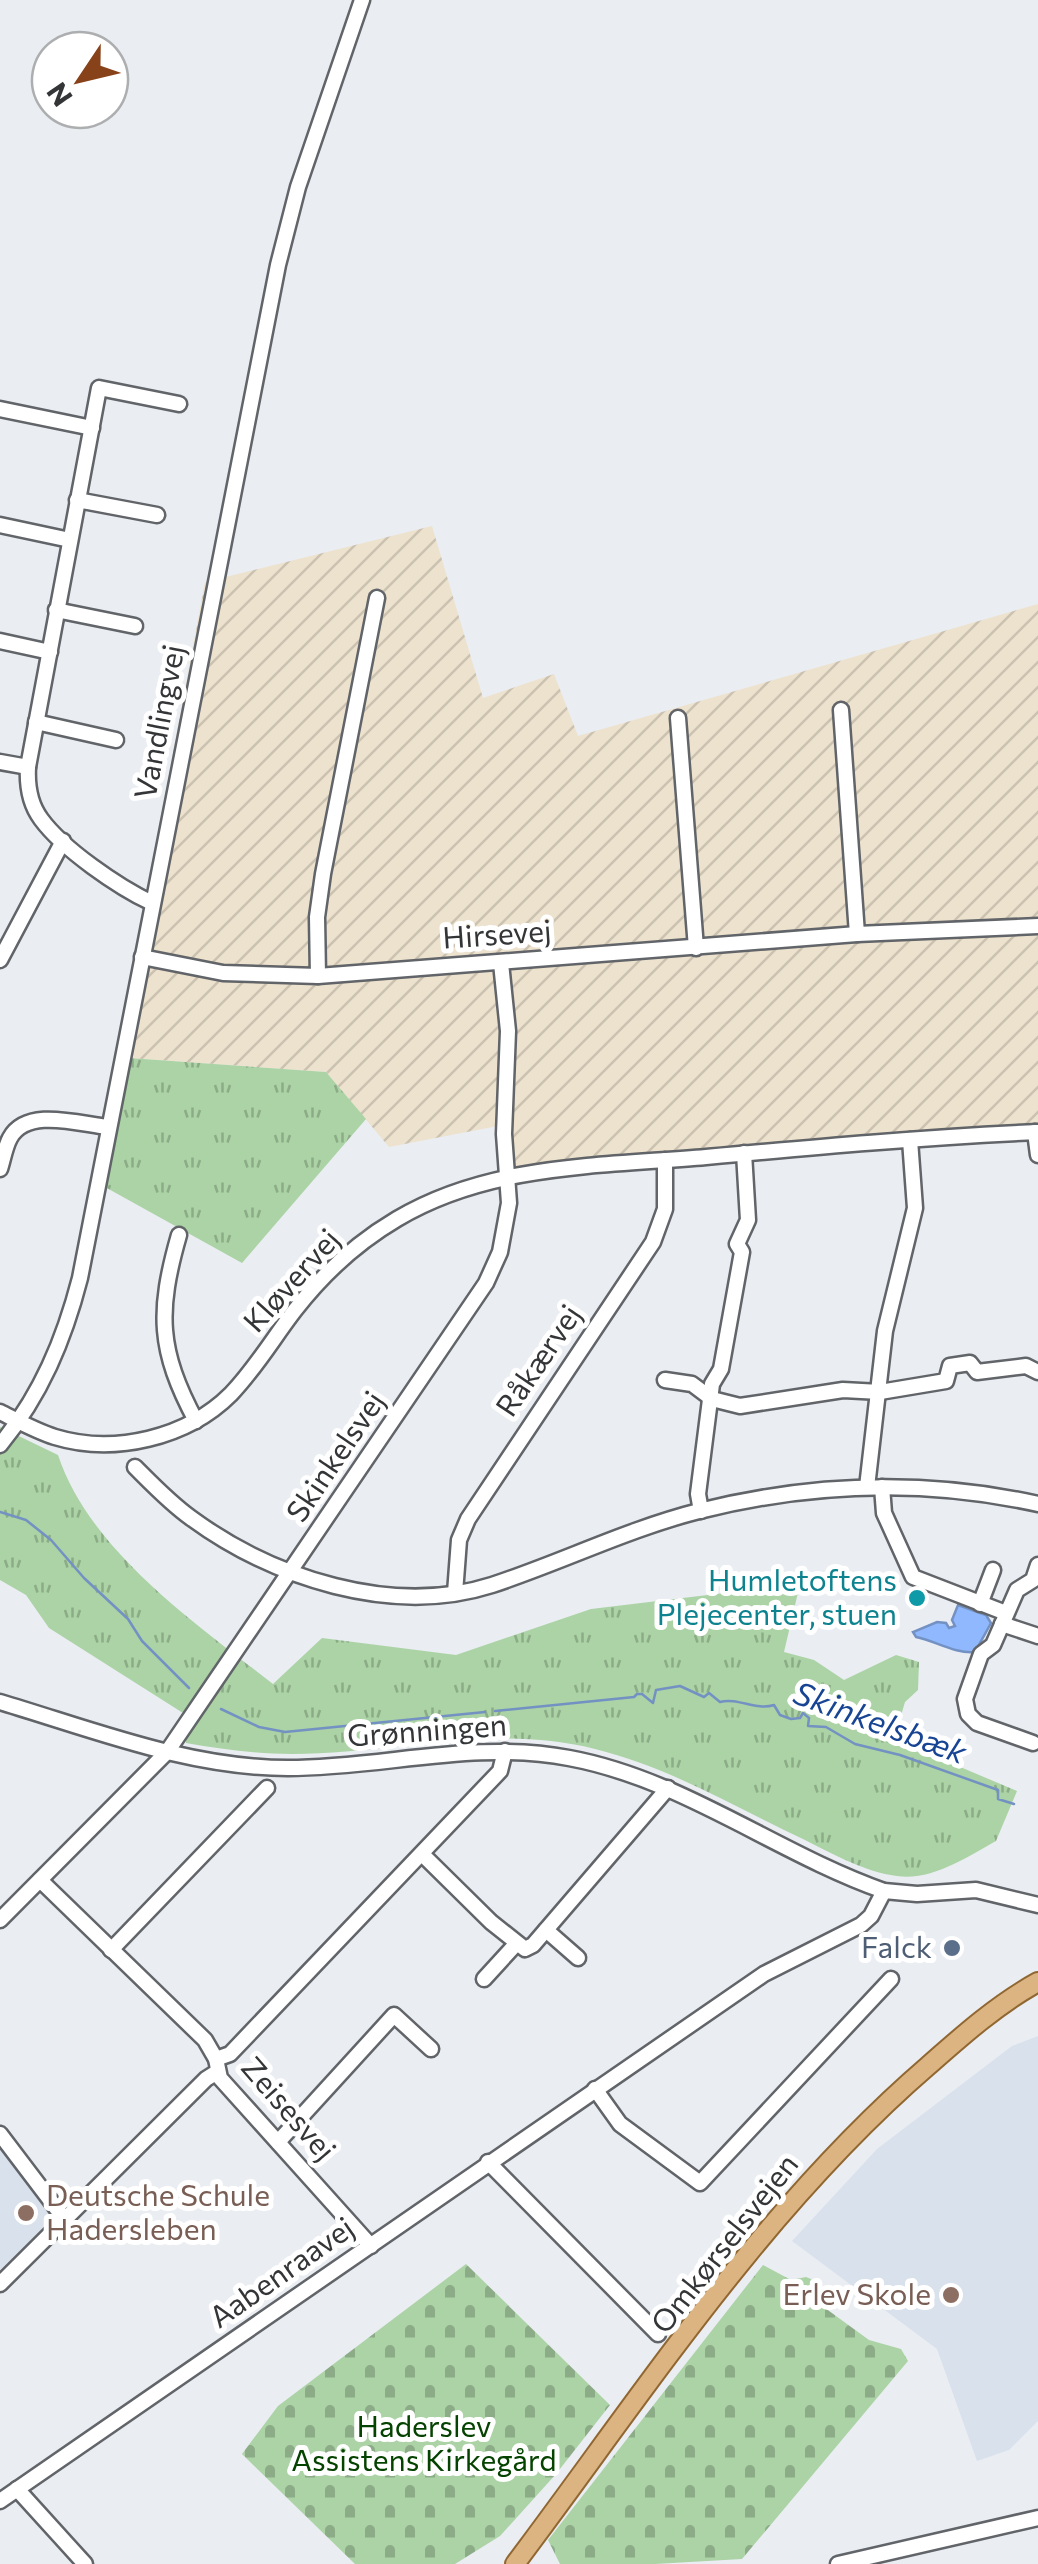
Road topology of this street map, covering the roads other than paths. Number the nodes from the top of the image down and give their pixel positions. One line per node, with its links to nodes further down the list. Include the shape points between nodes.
1 (362, 0): 21 (street, Vandlingvej, via 278,265)
2 (180, 404): 4 (street, via 100,388)
3 (0, 408): 4 (street)
4 (92, 428): 5 (street)
5 (77, 500): 6 (street); 8 (street)
6 (157, 515)
7 (0, 525): 8 (street)
8 (70, 540): 10 (street)
9 (378, 598): 28 (street, via 323,874)
10 (56, 610): 11 (street); 13 (street)
11 (135, 626)
12 (0, 642): 13 (street)
13 (50, 652): 16 (street)
14 (842, 710): 23 (street)
15 (678, 718): 24 (street)
16 (36, 722): 17 (street); 19 (street)
17 (116, 740)
18 (0, 762): 19 (street)
19 (28, 767): 20 (street, via 33,805)
20 (63, 841): 21 (street); 26 (street)
21 (152, 903): 25 (street, Vandlingvej)
22 (1038, 926): 23 (street, Hirsevej)
23 (857, 934): 24 (street, Hirsevej)
24 (696, 948): 27 (street, Hirsevej)
25 (142, 957): 28 (street, Hirsevej, via 223,973); 29 (street, Vandlingvej)
26 (0, 960)
27 (501, 963): 28 (street, Hirsevej); 36 (street, Skinkelsvej)
28 (318, 976)
29 (108, 1127): 35 (street, via 32,1121 10,1138); 44 (street, Vandlingvej, via 65,1335)
30 (1037, 1132): 31 (street, Kløvervej); 33 (street, Kløvervej)
31 (910, 1140): 32 (street, Kløvervej); 40 (street, via 914,1208 885,1332)
32 (744, 1153): 34 (street, Kløvervej); 41 (street, via 748,1220 737,1244 742,1252)
33 (1038, 1154)
34 (665, 1160): 36 (street, Kløvervej); 53 (street, Råkærvej, via 665,1209 653,1242 468,1519)
35 (0, 1169)
36 (508, 1176): 43 (street, Kløvervej, via 428,1202 338,1262 228,1397); 51 (street, Skinkelsvej, via 507,1225 486,1283)
37 (179, 1235): 43 (street, via 162,1305 165,1341)
38 (1038, 1372): 40 (street, via 1026,1366 977,1372 970,1363 950,1366 946,1381)
39 (666, 1380): 41 (street, via 692,1384)
40 (880, 1392): 41 (street, via 842,1390 740,1406); 47 (street)
41 (712, 1400): 49 (street)
42 (0, 1412): 44 (street, Kløvervej)
43 (196, 1421): 44 (street, Kløvervej, via 110,1443 56,1438)
44 (20, 1422): 45 (street, Vandlingvej)
45 (0, 1445)
46 (135, 1467): 51 (street, via 222,1539)
47 (874, 1487): 48 (street); 49 (street, via 768,1496); 54 (street, via 912,1578)
48 (1037, 1499)
49 (701, 1510): 53 (street)
50 (1038, 1565): 55 (street)
51 (292, 1570): 53 (street, via 376,1594); 60 (street, Skinkelsvej)
52 (993, 1570): 54 (street)
53 (454, 1593)
54 (980, 1604): 55 (street)
55 (1004, 1618): 56 (street); 58 (street, via 981,1654 965,1698 968,1714)
56 (1038, 1636)
57 (0, 1702): 60 (street, Grønningen)
58 (1033, 1743)
59 (505, 1751): 60 (street, Grønningen, via 302,1768); 62 (street, Grønningen, via 606,1766); 63 (street, via 500,1770)
60 (167, 1752): 64 (street, Skinkelsvej)
61 (267, 1788): 70 (street)
62 (668, 1788): 65 (street, Grønningen); 68 (street)
63 (422, 1854): 69 (street); 78 (street)
64 (40, 1880): 67 (street, Skinkelsvej); 70 (street, Zeisesvej)
65 (884, 1891): 66 (street, Grønningen, via 976,1890); 79 (street, Aabenraavej, via 861,1925 764,1974)
66 (1038, 1909)
67 (0, 1920)
68 (546, 1930): 69 (street, via 525,1948); 71 (street)
69 (516, 1944): 73 (street)
70 (111, 1950): 78 (street, Zeisesvej, via 206,2040)
71 (578, 1958)
72 (1038, 1970): 76 (main road, Omkørselsvejen)
73 (484, 1978)
74 (891, 1979): 79 (street, via 700,2183 620,2124)
75 (1038, 1982): 76 (main road, Omkørselsvejen)
76 (1016, 1994): 91 (main road, Omkørselsvejen, via 889,2099 766,2229)
77 (431, 2049): 81 (street, via 394,2015)
78 (216, 2066): 81 (street, Zeisesvej); 83 (street)
79 (595, 2089): 82 (street, Aabenraavej)
80 (0, 2134): 83 (street)
81 (278, 2142): 84 (street, Zeisesvej)
82 (488, 2162): 84 (street, Aabenraavej); 86 (street)
83 (66, 2221): 85 (street)
84 (371, 2246): 87 (street, Aabenraavej)
85 (0, 2284)
86 (658, 2334)
87 (18, 2489): 88 (street, Aabenraavej); 90 (street)
88 (0, 2501)
89 (1038, 2518): 92 (street)
90 (85, 2564)
91 (515, 2564)
92 (838, 2564)

